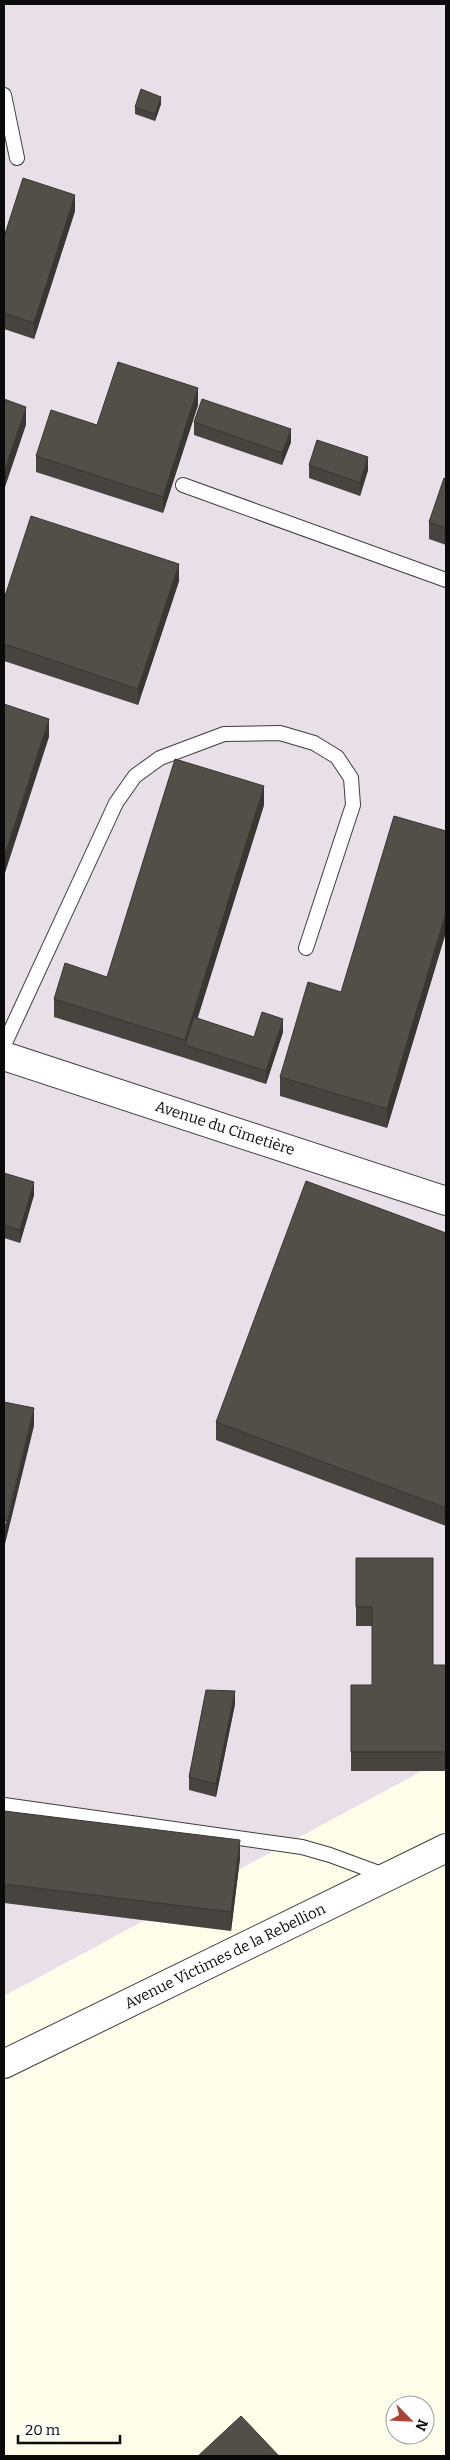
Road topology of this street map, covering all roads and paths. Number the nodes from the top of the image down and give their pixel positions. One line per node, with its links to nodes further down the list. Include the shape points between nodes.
1 (4, 95): 2 (lane)
2 (17, 158)
3 (183, 484): 4 (lane)
4 (446, 580)
5 (306, 948): 6 (lane, via 353,805 351,778 337,757 314,743 280,733 224,734 160,758 135,776 116,803)
6 (4, 1045)
7 (4, 1056): 8 (street, Avenue du Cimetière)
8 (446, 1201)
9 (4, 1805): 11 (lane, via 302,1847)
10 (446, 1848): 11 (street, Avenue Victimes de la Rebellion)
11 (388, 1876): 12 (street, Avenue Victimes de la Rebellion)
12 (4, 2064)

